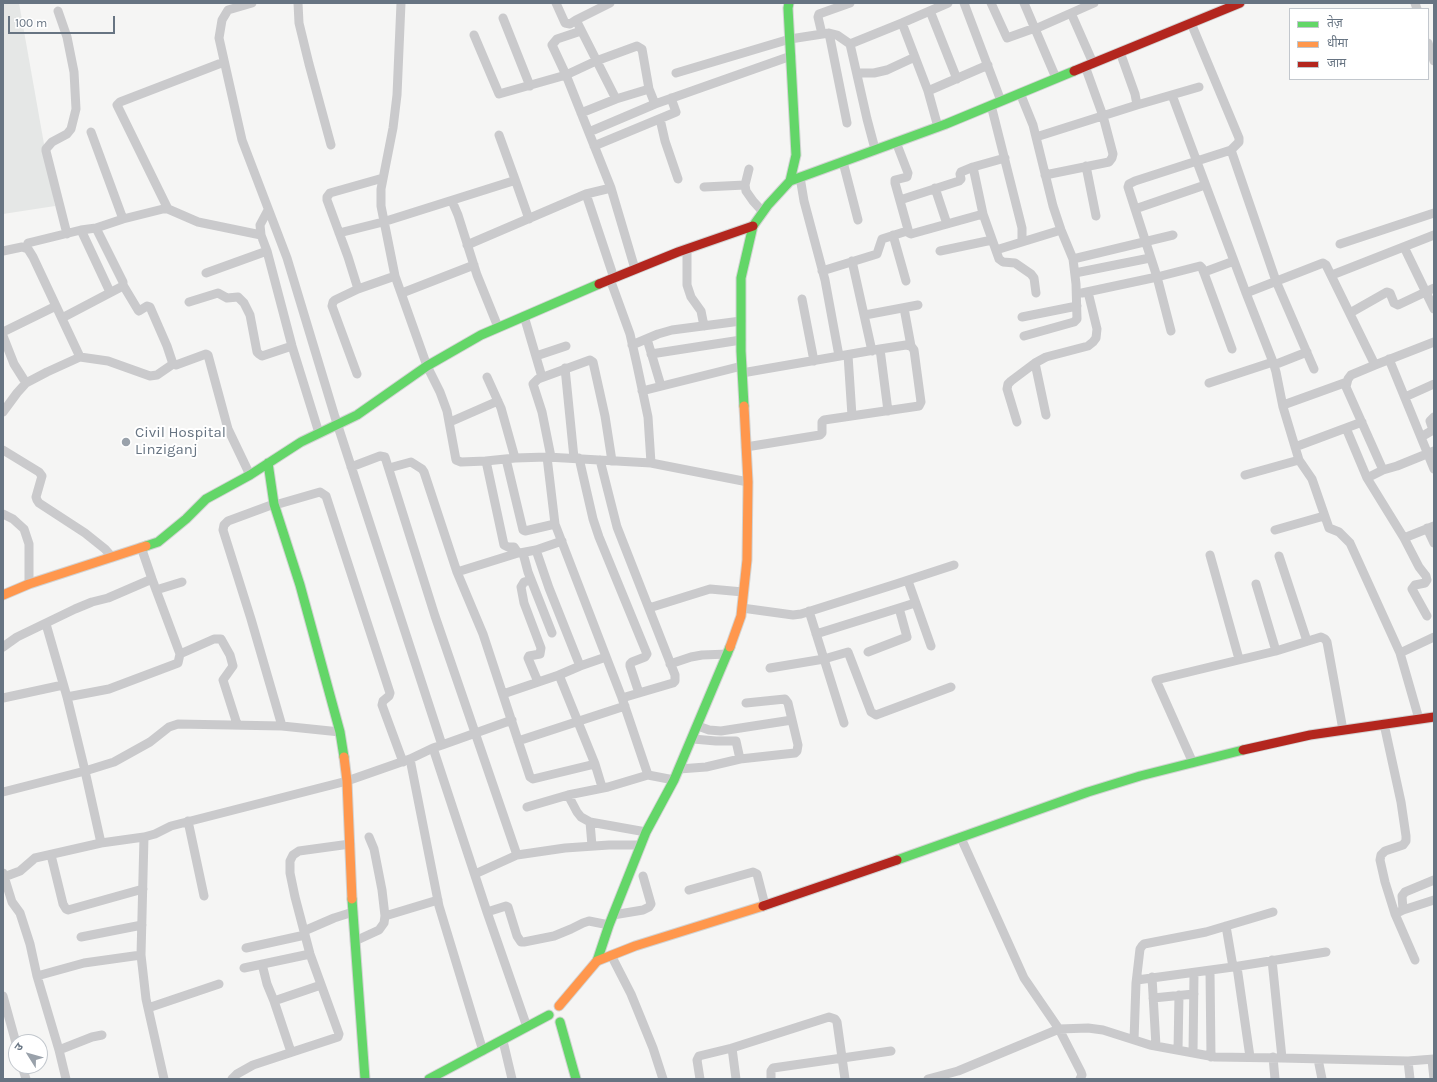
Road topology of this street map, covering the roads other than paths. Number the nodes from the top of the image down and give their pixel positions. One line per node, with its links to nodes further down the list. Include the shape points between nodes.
1 (252, 3): 33 (street, via 228,10 222,20 219,38)
2 (298, 3): 63 (street, via 299,23)
3 (401, 3): 75 (street, via 397,95)
4 (556, 3): 18 (street, via 564,23 570,24)
5 (610, 3): 18 (street)
6 (789, 3): 25 (street)
7 (850, 3): 23 (street, via 819,14)
8 (948, 3): 15 (street)
9 (964, 3): 34 (street)
10 (991, 3): 21 (street, via 1007,38)
11 (1024, 3): 21 (street)
12 (1094, 3): 16 (street)
13 (1240, 3): 20 (street)
14 (58, 11): 105 (street, via 67,37 74,72 76,109 71,129 52,142 46,151)
15 (930, 11): 19 (street); 40 (street)
16 (1071, 13): 21 (street); 35 (street)
17 (503, 18): 41 (street)
18 (576, 20): 22 (street)
19 (902, 23): 26 (street); 30 (street)
20 (1191, 23): 28 (street); 66 (street, via 1239,138 1239,142)
21 (1035, 28): 39 (street)
22 (581, 31): 31 (street); 37 (street, via 557,39 552,45)
23 (826, 33): 25 (street); 26 (street, via 837,35); 56 (street)
24 (474, 35): 41 (street, via 499,94)
25 (790, 39): 29 (street); 36 (street)
26 (850, 44): 38 (street)
27 (1429, 46): 32 (street)
28 (1120, 52): 35 (street); 52 (street)
29 (791, 56): 47 (street); 77 (street, via 796,154)
30 (915, 57): 38 (street, via 887,70); 44 (street)
31 (596, 60): 37 (street); 43 (street, via 639,46 642,49); 48 (street)
32 (1434, 61)
33 (224, 62): 87 (street, via 117,104); 89 (street, via 242,140)
34 (988, 65): 40 (street); 49 (street)
35 (1089, 65): 39 (street); 54 (street)
36 (676, 73)
37 (566, 74): 41 (street); 53 (street)
38 (857, 74): 65 (street)
39 (1056, 78): 45 (street)
40 (956, 79): 44 (street)
41 (530, 86)
42 (1199, 87): 46 (street)
43 (649, 89): 48 (street); 50 (street)
44 (928, 91): 57 (street)
45 (1020, 93): 49 (street); 61 (street)
46 (1172, 95): 52 (street); 68 (street)
47 (671, 98): 50 (street); 55 (street, via 676,112)
48 (616, 99): 53 (street)
49 (1001, 101): 51 (street)
50 (655, 104): 59 (street)
51 (991, 105): 57 (street); 67 (street)
52 (1137, 105): 54 (street)
53 (581, 113): 59 (street)
54 (1103, 116): 61 (street); 70 (street, via 1112,158 1109,162)
55 (660, 119): 64 (street); 76 (street)
56 (847, 123)
57 (938, 127): 62 (street)
58 (91, 132): 94 (street)
59 (589, 132): 64 (street)
60 (499, 135): 78 (street)
61 (1036, 137): 73 (street)
62 (896, 142): 65 (street); 85 (street, via 908,173 907,177 895,181)
63 (331, 145)
64 (594, 146): 82 (street)
65 (875, 149): 69 (street)
66 (1232, 150): 68 (street); 137 (street)
67 (1005, 158): 71 (street); 111 (street, via 1022,228)
68 (1196, 161): 80 (street); 88 (street, via 1129,184)
69 (842, 162): 74 (street); 96 (street)
70 (1086, 166): 73 (street); 93 (street)
71 (973, 168): 83 (street, via 961,172 959,181); 92 (street)
72 (749, 169): 79 (street)
73 (1045, 175): 102 (street)
74 (800, 177): 77 (street); 128 (street)
75 (383, 178): 97 (street, via 381,206); 104 (street, via 328,194 327,200)
76 (678, 179)
77 (790, 181): 90 (street)
78 (516, 182): 86 (street); 95 (street)
79 (745, 185): 81 (street); 90 (street, via 749,195)
80 (1205, 186): 88 (street); 125 (street)
81 (704, 187)
82 (611, 188): 84 (street); 127 (street)
83 (936, 188): 85 (street); 98 (street)
84 (586, 194): 95 (street); 135 (street)
85 (900, 200): 103 (street)
86 (452, 201): 97 (street); 115 (street)
87 (168, 209): 94 (street); 106 (street, via 198,222)
88 (1135, 209): 112 (street)
89 (268, 210): 106 (street, via 260,225); 211 (street, via 287,258)
90 (763, 212): 99 (street)
91 (1434, 213): 114 (street)
92 (983, 214): 98 (street); 110 (street)
93 (1096, 216)
94 (123, 219): 100 (street)
95 (529, 219): 115 (street)
96 (858, 220)
97 (384, 222): 104 (street); 133 (street)
98 (947, 224): 103 (street, via 911,234)
99 (753, 226): 117 (street); 159 (street, via 740,278)
100 (96, 228): 101 (street); 138 (street, via 123,282)
101 (81, 230): 105 (street); 141 (street)
102 (1061, 230): 111 (street); 123 (street)
103 (907, 231): 107 (street)
104 (339, 233): 139 (street)
105 (67, 234): 113 (street)
106 (261, 235): 120 (street)
107 (893, 235): 124 (street, via 880,240 877,254); 136 (street)
108 (1173, 235): 112 (street)
109 (1434, 235): 116 (street)
110 (992, 240): 118 (street); 121 (street)
111 (1022, 241): 118 (street)
112 (1145, 242): 122 (street); 123 (street)
113 (28, 243)
114 (1340, 244)
115 (467, 245): 126 (street)
116 (1404, 247): 132 (street); 140 (street)
117 (687, 249): 127 (street); 160 (street, via 687,285 691,297 701,311)
118 (996, 250): 144 (street, via 1000,260 1015,263 1031,274)
119 (3, 251): 150 (street, via 22,247 28,249)
120 (267, 251): 129 (street); 170 (street)
121 (940, 251)
122 (1150, 258): 130 (street); 134 (street)
123 (1073, 259): 130 (street)
124 (852, 261): 128 (street); 156 (street)
125 (1234, 262): 131 (street); 145 (street)
126 (474, 265): 143 (street); 161 (street)
127 (635, 269): 135 (street)
128 (822, 272): 180 (street)
129 (206, 273)
130 (1075, 273): 146 (street)
131 (1204, 273): 134 (street, via 1200,266); 173 (street)
132 (1332, 275): 137 (street, via 1323,264); 154 (street)
133 (395, 276): 139 (street); 143 (street)
134 (1157, 277): 142 (street); 162 (street)
135 (612, 278): 155 (street); 169 (street)
136 (906, 281)
137 (1276, 281): 145 (street); 176 (street)
138 (122, 285): 141 (street); 185 (street, via 138,310 150,307)
139 (358, 289): 191 (street, via 335,300 332,306)
140 (1430, 290): 153 (street); 154 (street, via 1398,305 1387,292)
141 (110, 292): 158 (street)
142 (1088, 292): 146 (street); 183 (street, via 1097,329 1096,338 1088,346 1046,357)
143 (402, 293): 187 (street)
144 (1036, 293)
145 (1246, 293): 184 (street)
146 (1076, 294): 151 (street)
147 (802, 299): 182 (street)
148 (188, 302): 170 (street, via 218,293 227,298 238,297 250,315 259,354 262,356)
149 (918, 305): 152 (street)
150 (56, 306): 158 (street); 163 (street)
151 (1077, 306): 157 (street); 165 (street, via 1077,319 1074,322)
152 (904, 308): 156 (street); 172 (street)
153 (1434, 309)
154 (1350, 313): 186 (street)
155 (524, 316): 161 (street); 179 (street)
156 (864, 316): 175 (street)
157 (1022, 317)
158 (62, 318): 178 (street)
159 (741, 321): 160 (street); 167 (street)
160 (704, 326): 166 (street, via 672,330)
161 (499, 327): 187 (street)
162 (1171, 331)
163 (3, 332)
164 (3, 336): 174 (street)
165 (1024, 336)
166 (647, 339): 169 (street); 177 (street)
167 (741, 340): 177 (street); 190 (street)
168 (1434, 342): 181 (street)
169 (632, 345): 199 (street)
170 (292, 346): 213 (street)
171 (566, 346): 179 (street)
172 (911, 346): 175 (street); 203 (street, via 914,350 920,405)
173 (1232, 349)
174 (6, 350): 195 (street)
175 (876, 350): 180 (street); 203 (street)
176 (1307, 352): 184 (street); 189 (street)
177 (651, 354): 198 (street)
178 (80, 356): 185 (street, via 108,361 150,376 157,375); 195 (street)
179 (536, 356): 193 (street)
180 (843, 356): 182 (street); 206 (street)
181 (1390, 359): 186 (street); 200 (street)
182 (814, 361): 190 (street)
183 (1035, 363): 205 (street); 209 (street, via 1008,384)
184 (1273, 363): 196 (street); 202 (street)
185 (173, 364): 232 (street, via 208,355 228,429)
186 (1375, 365): 194 (street, via 1351,375)
187 (427, 366): 208 (street, via 440,392); 211 (street, via 357,415)
188 (566, 368): 193 (street); 221 (street); 225 (street, via 590,360 593,362)
189 (1314, 369)
190 (742, 370): 198 (street); 215 (street)
191 (357, 374)
192 (487, 377): 201 (street)
193 (542, 377): 219 (street, via 533,384 542,412)
194 (1347, 382): 202 (street); 210 (street, via 1346,387)
195 (26, 383): 204 (street)
196 (1209, 384)
197 (1434, 384): 200 (street)
198 (661, 386): 199 (street)
199 (642, 390): 227 (street, via 650,433)
200 (1405, 397): 214 (street)
201 (498, 401): 208 (street); 220 (street)
202 (1283, 407): 216 (street)
203 (888, 411): 206 (street)
204 (3, 412)
205 (1046, 415)
206 (852, 416): 215 (street, via 824,420 820,436)
207 (1434, 417): 214 (street, via 1430,421 1433,430)
208 (450, 422): 224 (street, via 456,460)
209 (1017, 422)
210 (1362, 422): 212 (street); 231 (street)
211 (337, 424): 213 (street); 228 (street)
212 (1346, 428): 216 (street); 234 (street)
213 (318, 433): 226 (street)
214 (1421, 437): 218 (street)
215 (746, 447): 235 (street)
216 (1295, 447): 223 (street)
217 (3, 450): 250 (street, via 42,476 36,496 39,503 85,533)
218 (1431, 452): 230 (street); 231 (street)
219 (549, 457): 220 (street); 221 (street); 239 (street)
220 (511, 458): 224 (street); 239 (street, via 523,530)
221 (576, 458): 222 (street); 290 (street, via 599,537 646,654 630,666)
222 (600, 460): 225 (street); 263 (street, via 617,527)
223 (1299, 460): 233 (street); 238 (street, via 1312,479)
224 (486, 461): 247 (street, via 503,544 514,547)
225 (612, 461): 227 (street)
226 (268, 463): 232 (street); 236 (street)
227 (651, 463): 235 (street)
228 (351, 467): 229 (street, via 382,455); 311 (street)
229 (389, 468): 252 (street, via 409,462 422,469); 308 (street)
230 (1434, 469)
231 (1383, 470): 234 (street)
232 (250, 475): 245 (street, via 206,499 158,542)
233 (1245, 475)
234 (1367, 478): 242 (street)
235 (748, 482): 260 (street, via 747,560)
236 (275, 504): 304 (street, via 228,521 223,530); 307 (street); 313 (street, via 320,492 326,496 390,693 382,705)
237 (3, 514): 257 (street, via 24,529 29,544)
238 (1324, 516): 241 (street); 277 (street, via 1329,528 1339,532 1350,543)
239 (555, 524): 243 (street)
240 (1431, 527): 242 (street); 244 (street)
241 (1275, 530)
242 (1404, 538): 267 (street, via 1427,580 1412,589)
243 (562, 541): 246 (street); 280 (street)
244 (1434, 542)
245 (141, 547): 250 (street); 253 (street)
246 (536, 550): 247 (street); 284 (street)
247 (521, 553): 252 (street); 254 (street)
248 (1210, 555): 282 (street)
249 (1279, 556): 272 (street)
250 (112, 558): 257 (street)
251 (954, 565): 255 (street)
252 (457, 572): 291 (street, via 483,634)
253 (152, 579): 259 (street); 268 (street, via 92,602)
254 (532, 580): 269 (street); 287 (street, via 524,582 521,587 524,603 541,648 540,654 528,658)
255 (908, 580): 262 (street); 266 (street)
256 (182, 582): 259 (street)
257 (29, 584): 261 (street)
258 (1256, 584): 275 (street)
259 (156, 590): 278 (street)
260 (743, 592): 263 (street, via 710,589); 264 (street)
261 (3, 595)
262 (915, 603): 265 (street); 273 (street)
263 (648, 608): 283 (street)
264 (742, 608): 266 (street, via 793,615); 279 (street)
265 (900, 608): 270 (street); 276 (street, via 907,637)
266 (809, 611): 270 (street)
267 (1427, 616)
268 (46, 624): 274 (street, via 17,636); 288 (street)
269 (552, 633)
270 (816, 634): 281 (street)
271 (1434, 637): 277 (street)
272 (1307, 641): 275 (street); 306 (street, via 1321,637 1327,642)
273 (931, 646)
274 (3, 647)
275 (1276, 651): 282 (street)
276 (868, 652)
277 (1400, 653): 297 (street)
278 (180, 654): 292 (street, via 176,665 109,690); 302 (street, via 214,639 221,639 234,666 224,680)
279 (728, 654): 283 (street, via 697,656); 305 (street)
280 (606, 657): 284 (street); 294 (street)
281 (824, 659): 285 (street); 289 (street, via 848,653 861,690 871,712 876,715); 301 (street)
282 (1239, 659): 314 (street, via 1156,680)
283 (670, 664): 290 (street, via 675,681)
284 (580, 666): 286 (street)
285 (770, 668)
286 (559, 675): 287 (street); 300 (street)
287 (538, 682): 291 (street)
288 (63, 685): 292 (street); 293 (street)
289 (951, 687)
290 (639, 693): 294 (street)
291 (503, 694): 298 (street)
292 (67, 697): 317 (street)
293 (3, 698)
294 (623, 702): 300 (street); 318 (street)
295 (746, 703): 299 (street, via 784,699 788,703)
296 (1434, 717): 297 (street)
297 (1419, 719): 303 (street)
298 (512, 720): 308 (street); 310 (street)
299 (792, 720): 305 (street, via 721,731); 312 (street, via 798,745 795,753)
300 (577, 721): 310 (street); 315 (street)
301 (844, 723)
302 (236, 724): 304 (street); 317 (street, via 173,725 150,742 114,762)
303 (1384, 724): 306 (street); 350 (street, via 1401,802 1406,841 1404,845 1385,851 1380,860 1385,882)
304 (282, 726): 307 (street)
305 (698, 726): 309 (street)
306 (1343, 730): 314 (street, via 1274,742)
307 (340, 732): 320 (street)
308 (475, 733): 311 (street); 336 (street)
309 (692, 739): 312 (street, via 736,741); 316 (street)
310 (518, 741): 315 (street, via 530,777 533,779)
311 (437, 747): 313 (street); 337 (street)
312 (740, 759): 316 (street, via 706,767)
313 (406, 761): 320 (street); 344 (street)
314 (1193, 763): 330 (street, via 1096,790)
315 (595, 764): 321 (street)
316 (679, 769): 319 (street)
317 (85, 771): 322 (street); 331 (street)
318 (648, 775): 319 (street); 321 (street)
319 (674, 780): 327 (street)
320 (348, 781): 325 (street); 332 (street)
321 (602, 787): 323 (street)
322 (3, 792)
323 (568, 795): 324 (street); 326 (street, via 577,812)
324 (527, 807)
325 (188, 821): 328 (street); 343 (street)
326 (590, 822): 327 (street); 334 (street)
327 (646, 832): 333 (street)
328 (144, 837): 331 (street); 341 (street)
329 (369, 837): 352 (street, via 374,849)
330 (960, 838): 346 (street); 387 (street, via 1024,978)
331 (101, 843): 335 (street)
332 (350, 844): 347 (street); 356 (street, via 299,851 293,855 290,872)
333 (641, 845): 334 (street); 351 (street)
334 (592, 846): 336 (street)
335 (51, 855): 338 (street, via 35,858 20,871); 341 (street, via 63,904 68,910)
336 (517, 855): 337 (street)
337 (475, 874): 348 (street)
338 (4, 875): 372 (street, via 12,902 20,913)
339 (642, 876): 351 (street, via 651,904 649,907)
340 (1434, 880): 350 (street, via 1403,894)
341 (143, 889): 353 (street)
342 (689, 890): 346 (street, via 753,872 757,874)
343 (204, 896)
344 (438, 900): 352 (street); 396 (street)
345 (1434, 900): 350 (street)
346 (765, 905): 363 (street)
347 (353, 912): 356 (street); 358 (street)
348 (487, 912): 354 (street, via 508,907 521,942 554,936 589,921); 386 (street)
349 (1273, 912): 355 (street)
350 (1399, 912): 365 (street)
351 (612, 915): 354 (street)
352 (386, 916): 358 (street, via 379,930)
353 (142, 925): 357 (street); 362 (street)
354 (609, 925): 366 (street)
355 (1226, 926): 368 (street); 374 (street, via 1144,944 1140,949)
356 (304, 933): 359 (street); 361 (street)
357 (81, 937)
358 (355, 941): 411 (street)
359 (246, 948)
360 (1326, 952): 364 (street)
361 (310, 954): 367 (street); 376 (street)
362 (142, 955): 372 (street, via 84,963); 383 (street)
363 (611, 955): 366 (street); 415 (street, via 631,994)
364 (1272, 960): 368 (street); 404 (street)
365 (1415, 960)
366 (598, 961): 382 (street)
367 (262, 964): 369 (street); 381 (street)
368 (1235, 967): 370 (street); 401 (street)
369 (244, 968)
370 (1210, 970): 371 (street); 400 (street)
371 (1194, 973): 373 (street); 377 (street)
372 (37, 976): 394 (street)
373 (1152, 977): 374 (street); 380 (street)
374 (1137, 980): 390 (street)
375 (218, 984): 383 (street)
376 (321, 985): 381 (street); 398 (street, via 338,1037)
377 (1194, 994): 378 (street); 399 (street)
378 (1179, 995): 380 (street); 395 (street)
379 (3, 996): 388 (street)
380 (1153, 998): 392 (street)
381 (274, 1001): 398 (street)
382 (559, 1006): 384 (street, via 553,1008); 385 (street, via 565,1014)
383 (148, 1008): 409 (street)
384 (549, 1015): 385 (street, via 553,1021); 386 (street)
385 (560, 1022): 414 (street)
386 (528, 1027): 391 (street)
387 (1059, 1030): 390 (street, via 1103,1030); 420 (street, via 958,1071); 421 (street, via 1081,1072)
388 (14, 1034)
389 (102, 1035): 394 (street)
390 (1134, 1040): 392 (street)
391 (503, 1041): 396 (street); 413 (street)
392 (1156, 1046): 395 (street)
393 (732, 1048): 403 (street, via 829,1017 837,1022); 416 (street, via 698,1057); 417 (street)
394 (59, 1050): 408 (street)
395 (1178, 1050): 399 (street)
396 (483, 1051): 412 (street)
397 (891, 1051): 403 (street)
398 (291, 1052): 410 (street, via 253,1065)
399 (1193, 1053): 400 (street)
400 (1211, 1057): 401 (street)
401 (1250, 1057): 402 (street)
402 (1273, 1057): 404 (street); 422 (street)
403 (842, 1058): 418 (street, via 773,1068); 419 (street)
404 (1282, 1058): 405 (street)
405 (1318, 1059): 407 (street); 423 (street)
406 (1433, 1059): 407 (street); 425 (street)
407 (1408, 1061): 424 (street)
408 (66, 1079)
409 (164, 1079)
410 (232, 1079)
411 (365, 1079)
412 (429, 1079)
413 (512, 1079)
414 (576, 1079)
415 (663, 1079)
416 (700, 1079)
417 (736, 1079)
418 (772, 1079)
419 (845, 1079)
420 (928, 1079)
421 (1080, 1079)
422 (1275, 1079)
423 (1322, 1079)
424 (1410, 1079)
425 (1434, 1079)

